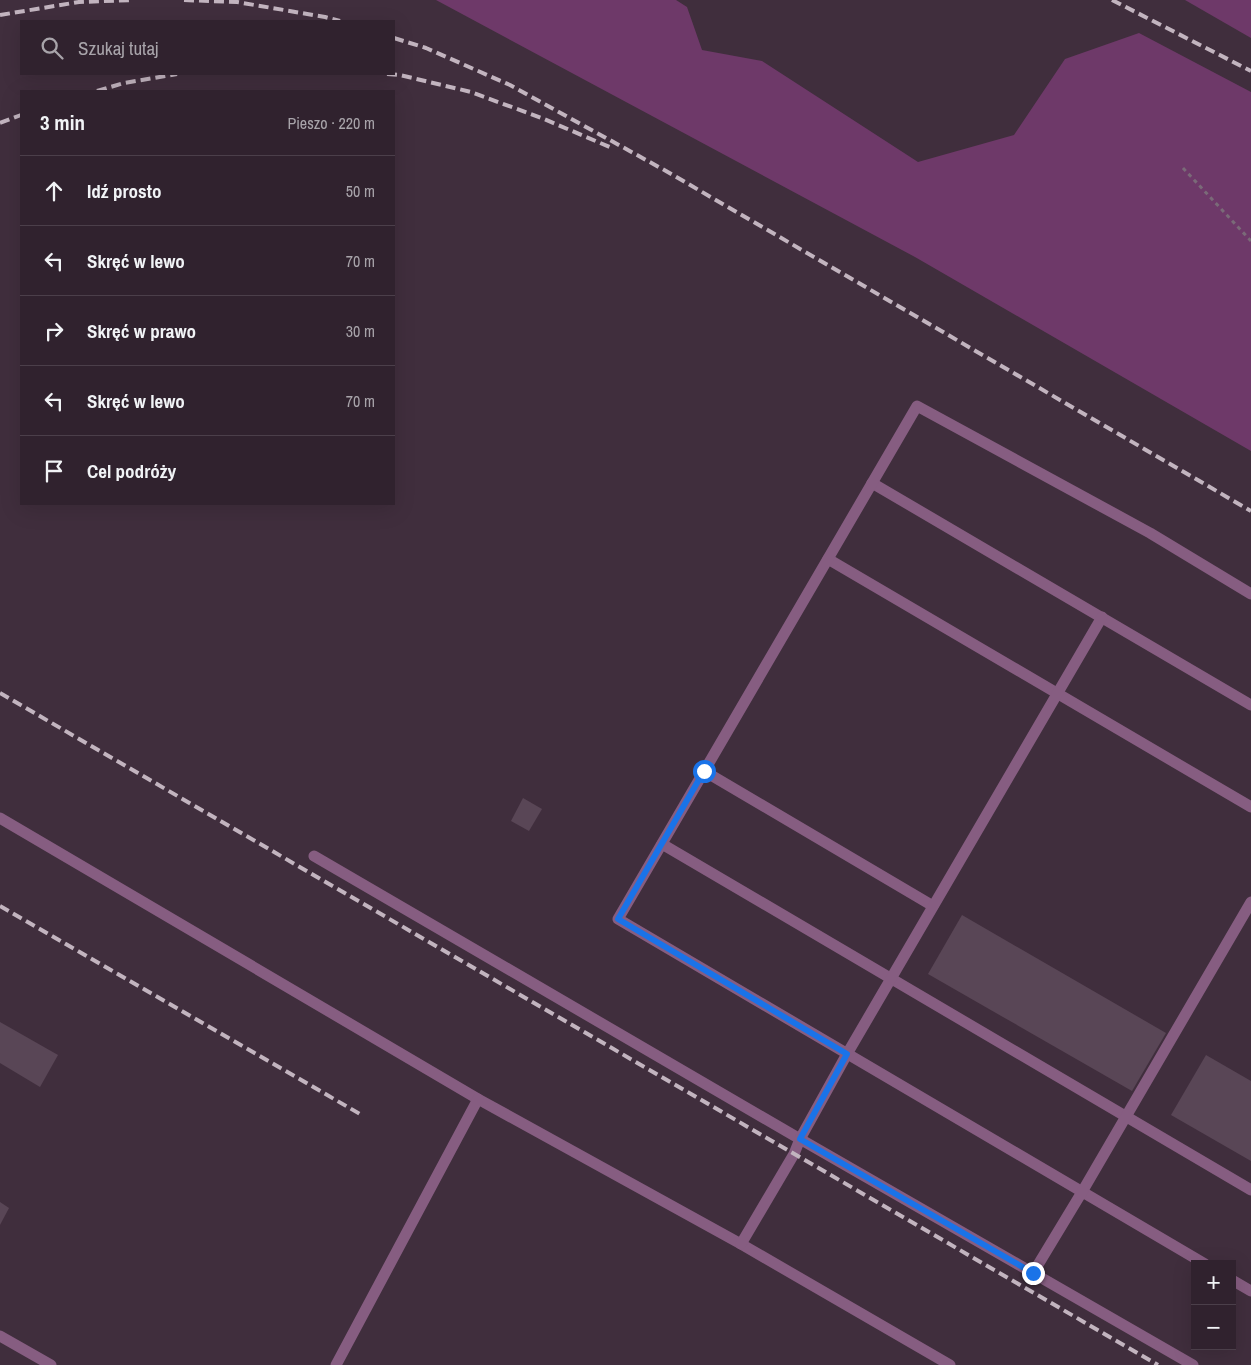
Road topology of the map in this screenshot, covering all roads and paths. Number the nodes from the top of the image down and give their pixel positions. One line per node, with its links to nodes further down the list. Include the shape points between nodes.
1 (1183, 168): 2 (path)
2 (1251, 241)
3 (872, 483): 4 (lane); 5 (lane, via 917,406 1150,533); 6 (lane)
4 (828, 559): 7 (lane); 9 (lane)
5 (1251, 594)
6 (1102, 617): 7 (lane); 8 (lane)
7 (1057, 693): 10 (lane); 15 (lane)
8 (1251, 705)
9 (704, 771): 12 (lane); 15 (lane)
10 (1251, 807)
11 (0, 818): 18 (lane)
12 (662, 844): 16 (lane); 17 (lane, via 618,919)
13 (314, 856): 20 (lane)
14 (1251, 902): 19 (lane)
15 (933, 906): 16 (lane)
16 (891, 978): 17 (lane); 19 (lane)
17 (847, 1054): 20 (lane); 22 (lane)
18 (478, 1100): 23 (lane); 30 (lane)
19 (1126, 1116): 21 (lane); 22 (lane)
20 (800, 1139): 23 (lane); 25 (lane)
21 (1251, 1190)
22 (1082, 1192): 24 (lane); 25 (lane)
23 (741, 1244): 31 (lane)
24 (1198, 1260)
25 (1033, 1273): 32 (lane)
26 (1236, 1282): 27 (lane)
27 (1251, 1291)
28 (0, 1336): 29 (lane)
29 (51, 1365)
30 (336, 1365)
31 (950, 1365)
32 (1192, 1365)

